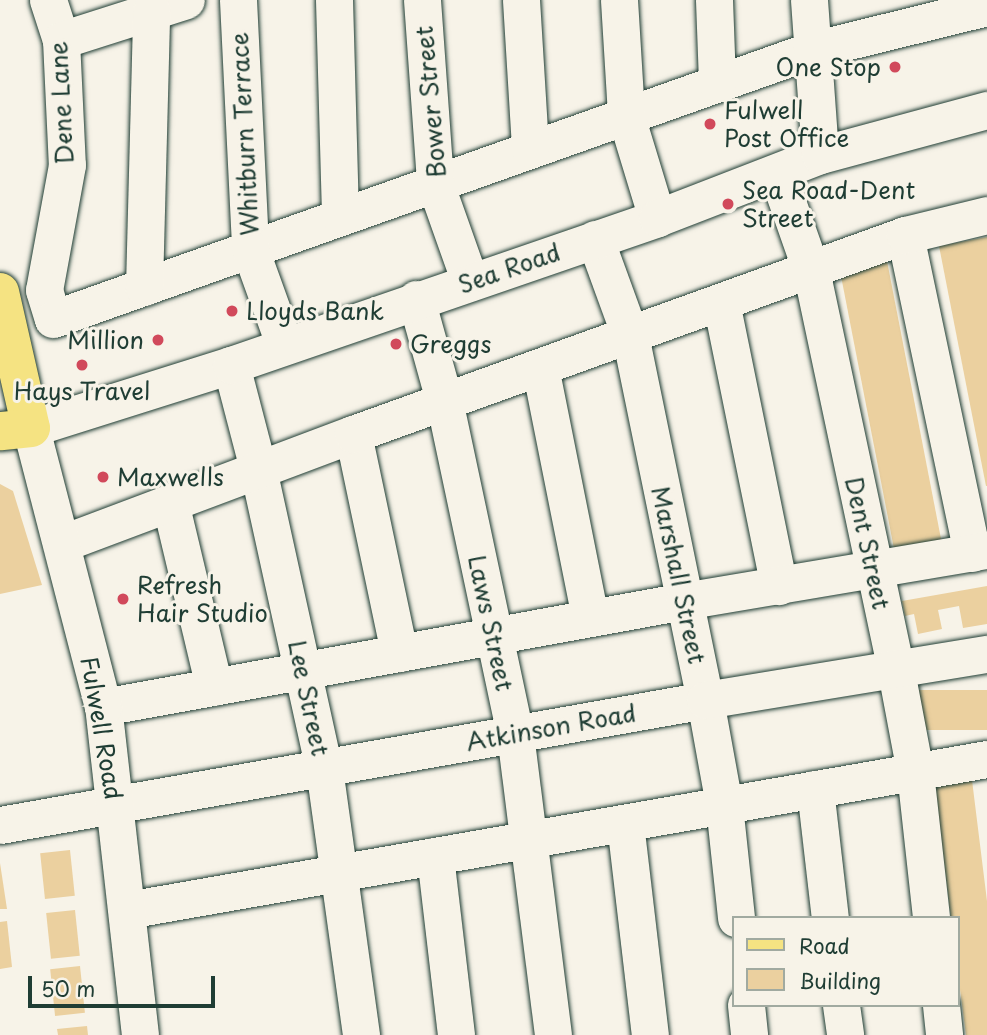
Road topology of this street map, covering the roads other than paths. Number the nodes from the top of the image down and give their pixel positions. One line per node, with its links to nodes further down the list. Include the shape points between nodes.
1 (47, 0): 12 (street, Dene Lane)
2 (187, 0): 11 (street)
3 (238, 0): 26 (street, Whitburn Terrace)
4 (334, 0): 22 (street)
5 (422, 0): 20 (street, Bower Street)
6 (521, 0): 17 (street)
7 (619, 0): 16 (street)
8 (714, 0): 14 (street)
9 (809, 0): 13 (street)
10 (987, 7): 13 (street)
11 (151, 11): 12 (street); 29 (street)
12 (61, 40): 29 (street, Dene Lane, via 66,165 44,290 53,319)
13 (812, 50): 14 (street); 18 (street)
14 (718, 83): 16 (street)
15 (987, 111): 18 (street, Sea Road)
16 (626, 116): 17 (street); 23 (street)
17 (530, 149): 20 (street)
18 (820, 155): 19 (street, Sea Road)
19 (778, 173): 23 (street, Sea Road); 27 (street, Dent Street)
20 (435, 183): 22 (street); 28 (street, Bower Street)
21 (987, 215): 24 (street)
22 (340, 216): 26 (street)
23 (657, 218): 25 (street, Sea Road)
24 (905, 235): 27 (street); 43 (street)
25 (595, 239): 28 (street, Sea Road); 33 (street, Marshall Street)
26 (250, 249): 29 (street); 34 (street, Whitburn Terrace)
27 (811, 270): 32 (street); 44 (street, Dent Street)
28 (470, 282): 31 (street, Sea Road)
29 (144, 287)
30 (0, 292): 38 (main road)
31 (416, 299): 34 (street, Sea Road); 37 (street, Laws Street)
32 (721, 302): 33 (street); 45 (street)
33 (630, 335): 36 (street); 46 (street, Marshall Street)
34 (285, 346): 35 (street, Sea Road)
35 (231, 365): 38 (street, Sea Road); 40 (street, Lee Street)
36 (540, 367): 37 (street); 47 (street)
37 (444, 400): 39 (street); 48 (street, Laws Street)
38 (16, 429): 42 (street, Fulwell Road)
39 (353, 434): 40 (street); 49 (street)
40 (258, 469): 41 (street); 51 (street, Lee Street)
41 (170, 502): 42 (street); 53 (street)
42 (63, 543): 55 (street, Fulwell Road)
43 (980, 552): 44 (street)
44 (874, 570): 45 (street); 52 (street, Dent Street)
45 (779, 586): 46 (street)
46 (684, 601): 47 (street); 54 (street, Marshall Street)
47 (590, 618): 48 (street)
48 (494, 636): 49 (street); 56 (street, Laws Street)
49 (399, 653): 51 (street)
50 (987, 654): 52 (street, Atkinson Road)
51 (303, 671): 53 (street); 58 (street, Lee Street)
52 (896, 671): 54 (street, Atkinson Road); 59 (street, Dent Street)
53 (214, 687): 55 (street)
54 (705, 700): 56 (street, Atkinson Road); 62 (street, Marshall Street)
55 (103, 707): 61 (street, Fulwell Road)
56 (515, 734): 58 (street, Atkinson Road); 65 (street, Laws Street)
57 (987, 759): 59 (street)
58 (324, 768): 61 (street, Atkinson Road); 67 (street, Lee Street)
59 (915, 772): 60 (street); 71 (street, Dent Street)
60 (815, 789): 62 (street); 70 (street)
61 (116, 804): 64 (street, Atkinson Road); 68 (street, Fulwell Road)
62 (723, 805): 63 (street); 69 (street, Marshall Street)
63 (625, 823): 65 (street); 79 (street)
64 (0, 825)
65 (527, 840): 66 (street); 78 (street, Laws Street)
66 (435, 856): 67 (street); 77 (street)
67 (340, 874): 68 (street); 76 (street, Lee Street)
68 (127, 910): 75 (street, Fulwell Road)
69 (736, 916)
70 (831, 916)
71 (931, 916)
72 (746, 1007): 80 (street)
73 (841, 1007): 81 (street)
74 (941, 1007): 82 (street)
75 (140, 1035)
76 (361, 1035)
77 (456, 1035)
78 (553, 1035)
79 (650, 1035)
80 (749, 1035)
81 (845, 1035)
82 (944, 1035)

